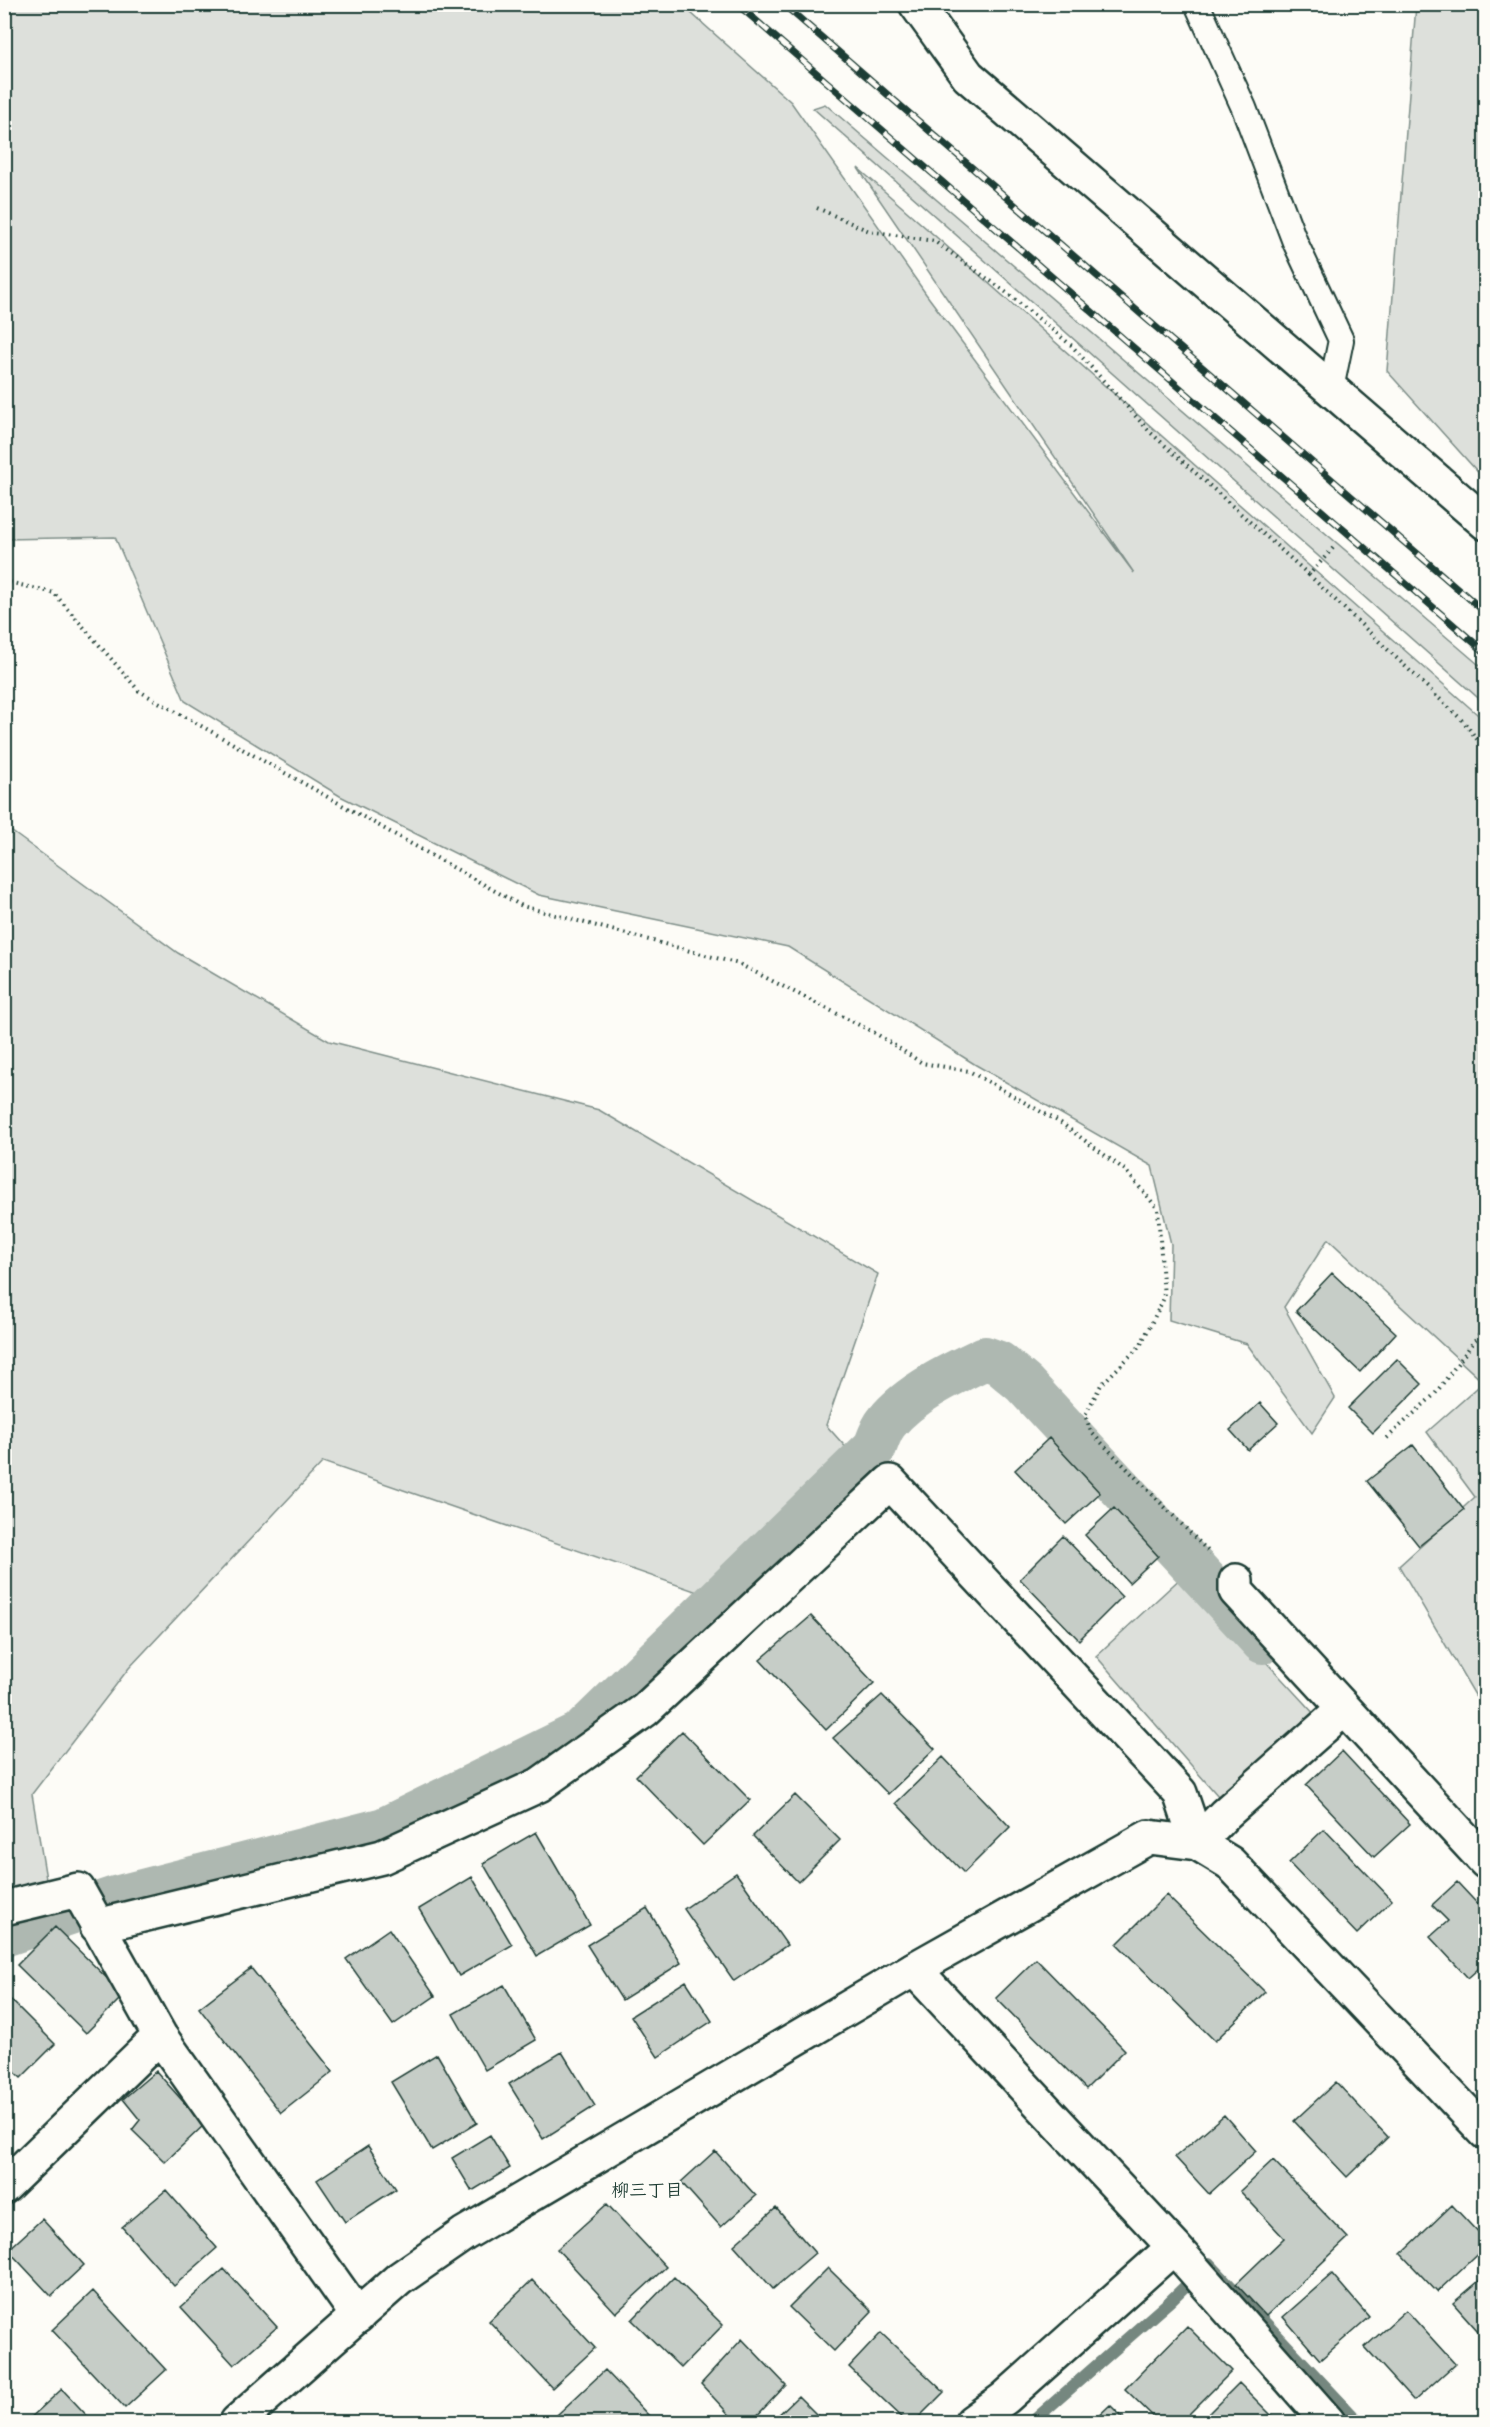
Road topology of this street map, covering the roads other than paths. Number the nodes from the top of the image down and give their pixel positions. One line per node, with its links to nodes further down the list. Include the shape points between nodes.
1 (916, 4): 3 (street, via 968,76)
2 (1197, 4): 3 (lane, via 1244,108 1295,242 1341,340)
3 (1331, 389): 4 (street)
4 (1485, 523)
5 (1236, 1581): 6 (street, via 1236,1591)
6 (1344, 1709): 7 (street); 8 (street)
7 (1197, 1843): 10 (street, via 1180,1792 890,1482 645,1710 539,1785 382,1857); 11 (street, via 1149,1838); 13 (street, via 1230,1863)
8 (1485, 1862)
9 (4, 1908): 10 (street, via 78,1890)
10 (97, 1926): 12 (street)
11 (914, 1969): 15 (street); 16 (street, via 464,2234 399,2279)
12 (160, 2036): 14 (street); 16 (street)
13 (1485, 2133)
14 (4, 2187)
15 (1174, 2247): 18 (street, via 1005,2398); 19 (street)
16 (358, 2316): 17 (street)
17 (237, 2422)
18 (972, 2422)
19 (1328, 2422)

